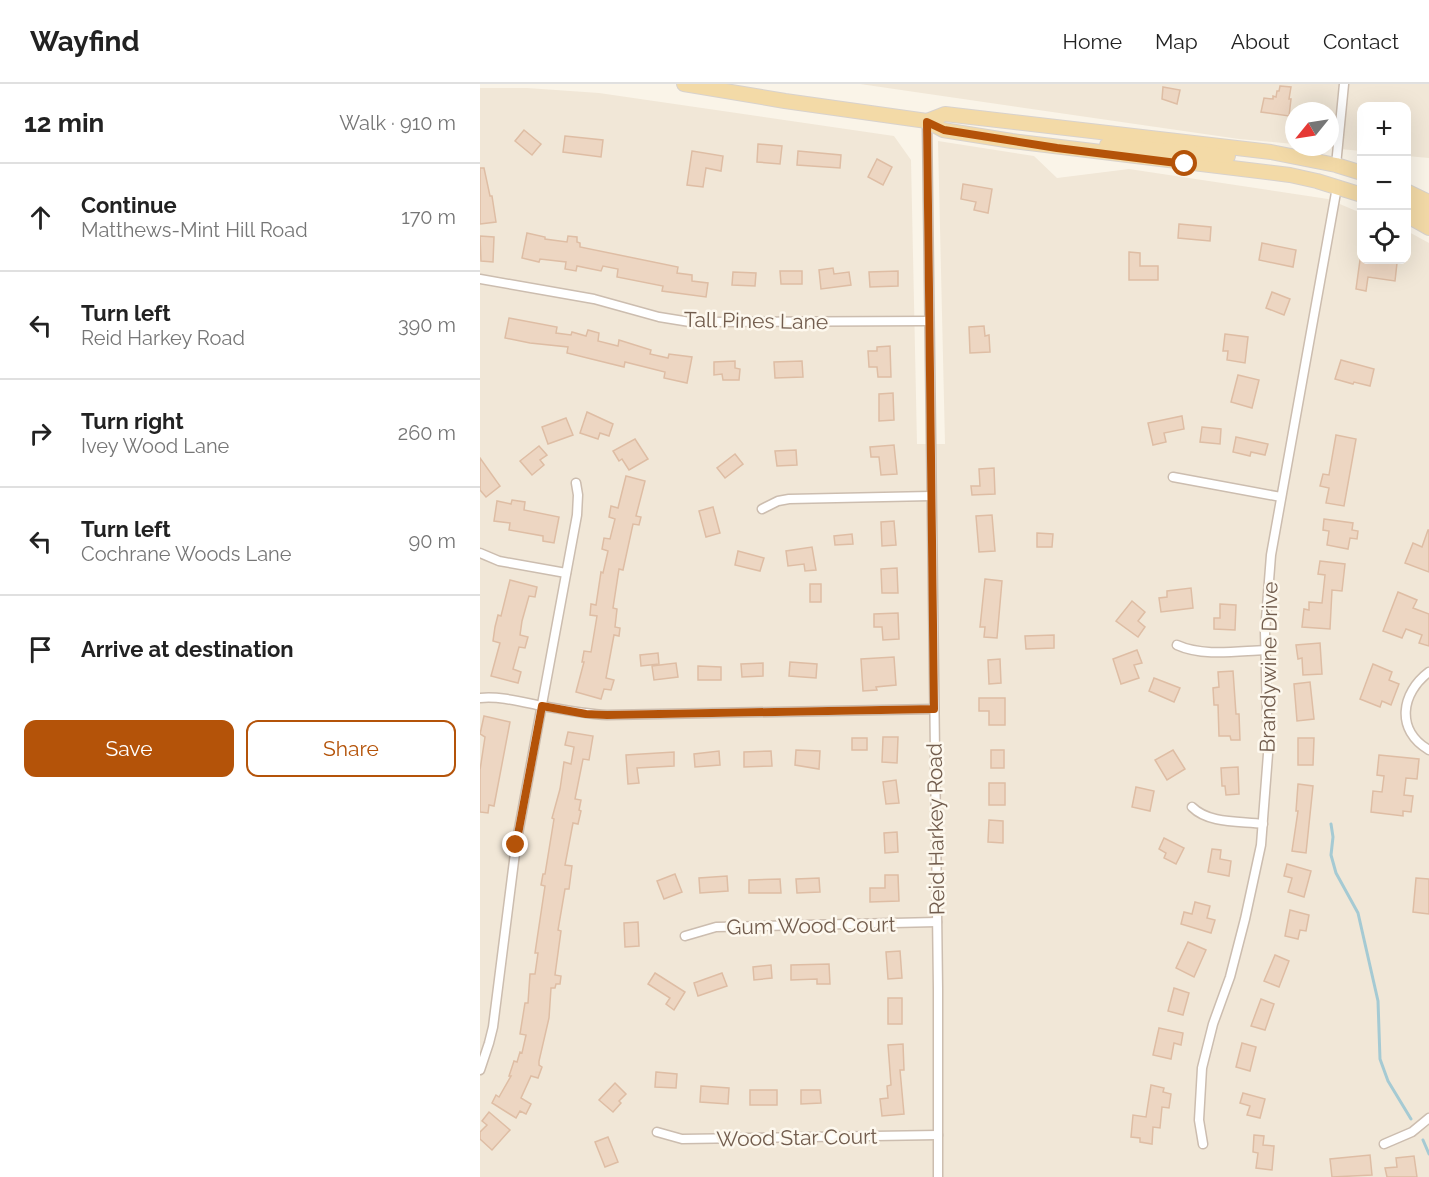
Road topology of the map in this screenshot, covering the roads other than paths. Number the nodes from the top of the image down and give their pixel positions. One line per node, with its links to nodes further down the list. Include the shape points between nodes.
1 (684, 84): 3 (main road)
2 (1344, 84): 6 (street)
3 (927, 122): 4 (main road, via 944,130); 5 (main road, via 945,114); 19 (street, Reid Harkey Road)
4 (1057, 148): 5 (main road, via 1065,140 1254,158); 8 (main road)
5 (1271, 152): 6 (main road)
6 (1336, 165): 7 (main road)
7 (1357, 171)
8 (1290, 175): 9 (main road, via 1306,170); 10 (main road)
9 (1357, 184)
10 (1337, 187): 11 (main road); 23 (street, Brandywine Drive)
11 (1357, 193)
12 (1411, 193): 13 (main road)
13 (1429, 202)
14 (1411, 205): 15 (main road)
15 (1429, 215)
16 (1411, 217): 17 (main road)
17 (1429, 228)
18 (480, 279): 19 (street, Tall Pines Lane, via 594,298 690,322)
19 (929, 321): 22 (street, Reid Harkey Road)
20 (1173, 477): 23 (street)
21 (576, 483): 26 (street, via 577,515)
22 (931, 496): 24 (street, via 789,499); 32 (street, Reid Harkey Road)
23 (1281, 496): 28 (street, Brandywine Drive, via 1267,595)
24 (762, 509)
25 (480, 553): 26 (street, via 499,561)
26 (566, 573): 31 (street)
27 (1178, 645): 28 (street, via 1198,651)
28 (1265, 651): 35 (street, Brandywine Drive, via 1268,754)
29 (1429, 672): 33 (street, via 1410,692 1406,722)
30 (480, 698): 31 (street)
31 (542, 706): 32 (street, via 607,715); 38 (street, via 516,845 493,1027)
32 (934, 709): 36 (street, Reid Harkey Road)
33 (1429, 750)
34 (1192, 807): 35 (street, via 1214,819)
35 (1263, 824): 42 (street, Brandywine Drive, via 1248,910 1202,1068 1199,1120)
36 (937, 922): 37 (street, Gum Wood Court, via 716,927); 41 (street, Reid Harkey Road)
37 (685, 936)
38 (480, 1070)
39 (1429, 1118): 43 (street, via 1412,1132)
40 (657, 1132): 41 (street, Wood Star Court, via 682,1139)
41 (938, 1135): 44 (street, Reid Harkey Road)
42 (1203, 1144)
43 (1384, 1144)
44 (939, 1177)

